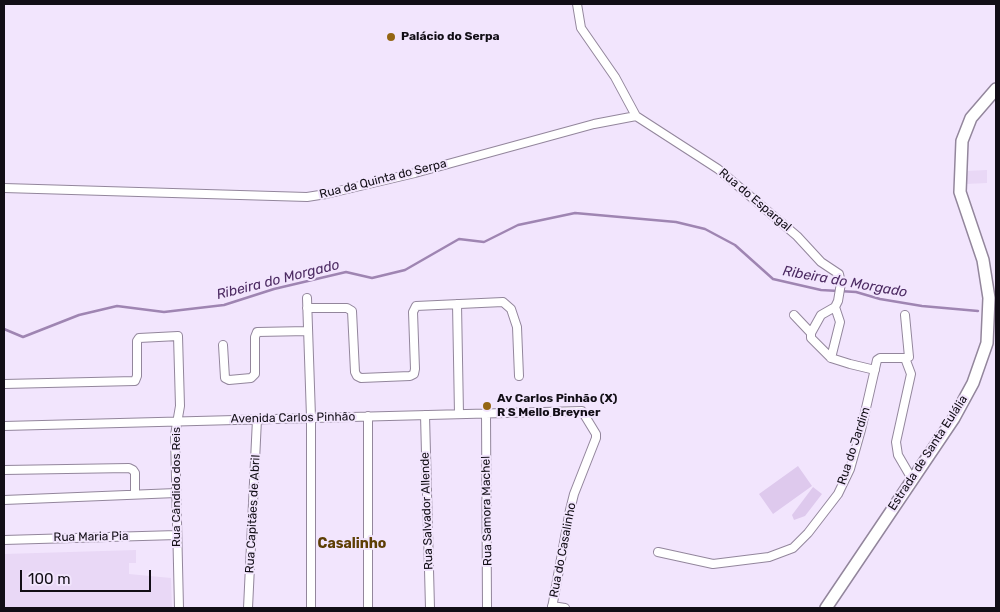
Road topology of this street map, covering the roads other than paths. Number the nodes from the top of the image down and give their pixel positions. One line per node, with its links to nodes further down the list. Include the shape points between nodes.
1 (577, 4): 3 (street, via 581,28 615,76)
2 (996, 89): 29 (street, Estrada de Santa Eulália, via 970,118 962,141 960,192 984,260 989,298 987,342 973,383 954,418)
3 (636, 116): 4 (street, Rua da Quinta do Serpa, via 594,124 415,173 307,197); 7 (street, Rua do Espargal, via 718,170 838,274 841,283)
4 (4, 188)
5 (307, 298): 8 (street)
6 (457, 304): 8 (street, via 418,305 415,308 414,374 410,376 359,377 356,374 351,309); 17 (street, via 503,302 510,306 517,327); 22 (street)
7 (836, 304): 12 (street, via 823,313); 14 (street, Rua do Espargal, via 840,322)
8 (307, 308): 11 (street)
9 (794, 314): 12 (street)
10 (905, 315): 15 (street)
11 (308, 331): 13 (street, via 258,332 255,337 255,374 251,378 225,378); 24 (street)
12 (811, 333): 14 (street, via 812,340)
13 (223, 345)
14 (831, 358): 16 (street)
15 (907, 358): 16 (street, via 880,358); 29 (street, via 911,379 896,442 898,455)
16 (875, 370): 35 (street, Rua do Jardim, via 850,469 838,494 793,548 769,557 713,564)
17 (520, 376)
18 (4, 384): 26 (street, Rua Cândido dos Reis, via 134,381 139,338 178,336 180,406)
19 (581, 410): 20 (street, Avenida Carlos Pinhão); 36 (street, Rua do Casalinho, via 596,438 574,494)
20 (486, 413): 22 (street, Avenida Carlos Pinhão); 42 (street, Rua Samora Machel)
21 (425, 414): 22 (street, Avenida Carlos Pinhão); 23 (street, Avenida Carlos Pinhão); 41 (street, Rua Salvador Allende)
22 (459, 414)
23 (368, 416): 24 (street, Avenida Carlos Pinhão); 40 (street)
24 (311, 418): 25 (street, Avenida Carlos Pinhão); 39 (street)
25 (258, 419): 26 (street, Avenida Carlos Pinhão); 38 (street, Rua Capitães de Abril)
26 (177, 421): 27 (street, Avenida Carlos Pinhão); 30 (street, Rua Cândido dos Reis)
27 (4, 426)
28 (4, 470): 31 (street, via 129,468 134,473)
29 (912, 479): 44 (street, Estrada de Santa Eulália)
30 (176, 493): 31 (street); 33 (street, Rua Cândido dos Reis)
31 (135, 494): 32 (street)
32 (4, 500)
33 (177, 535): 34 (street, Rua Maria Pia); 37 (street, Rua Cândido dos Reis)
34 (4, 540)
35 (658, 552)
36 (552, 607): 43 (street)
37 (179, 608)
38 (248, 608)
39 (311, 608)
40 (368, 608)
41 (430, 608)
42 (487, 608)
43 (565, 608)
44 (826, 608)

